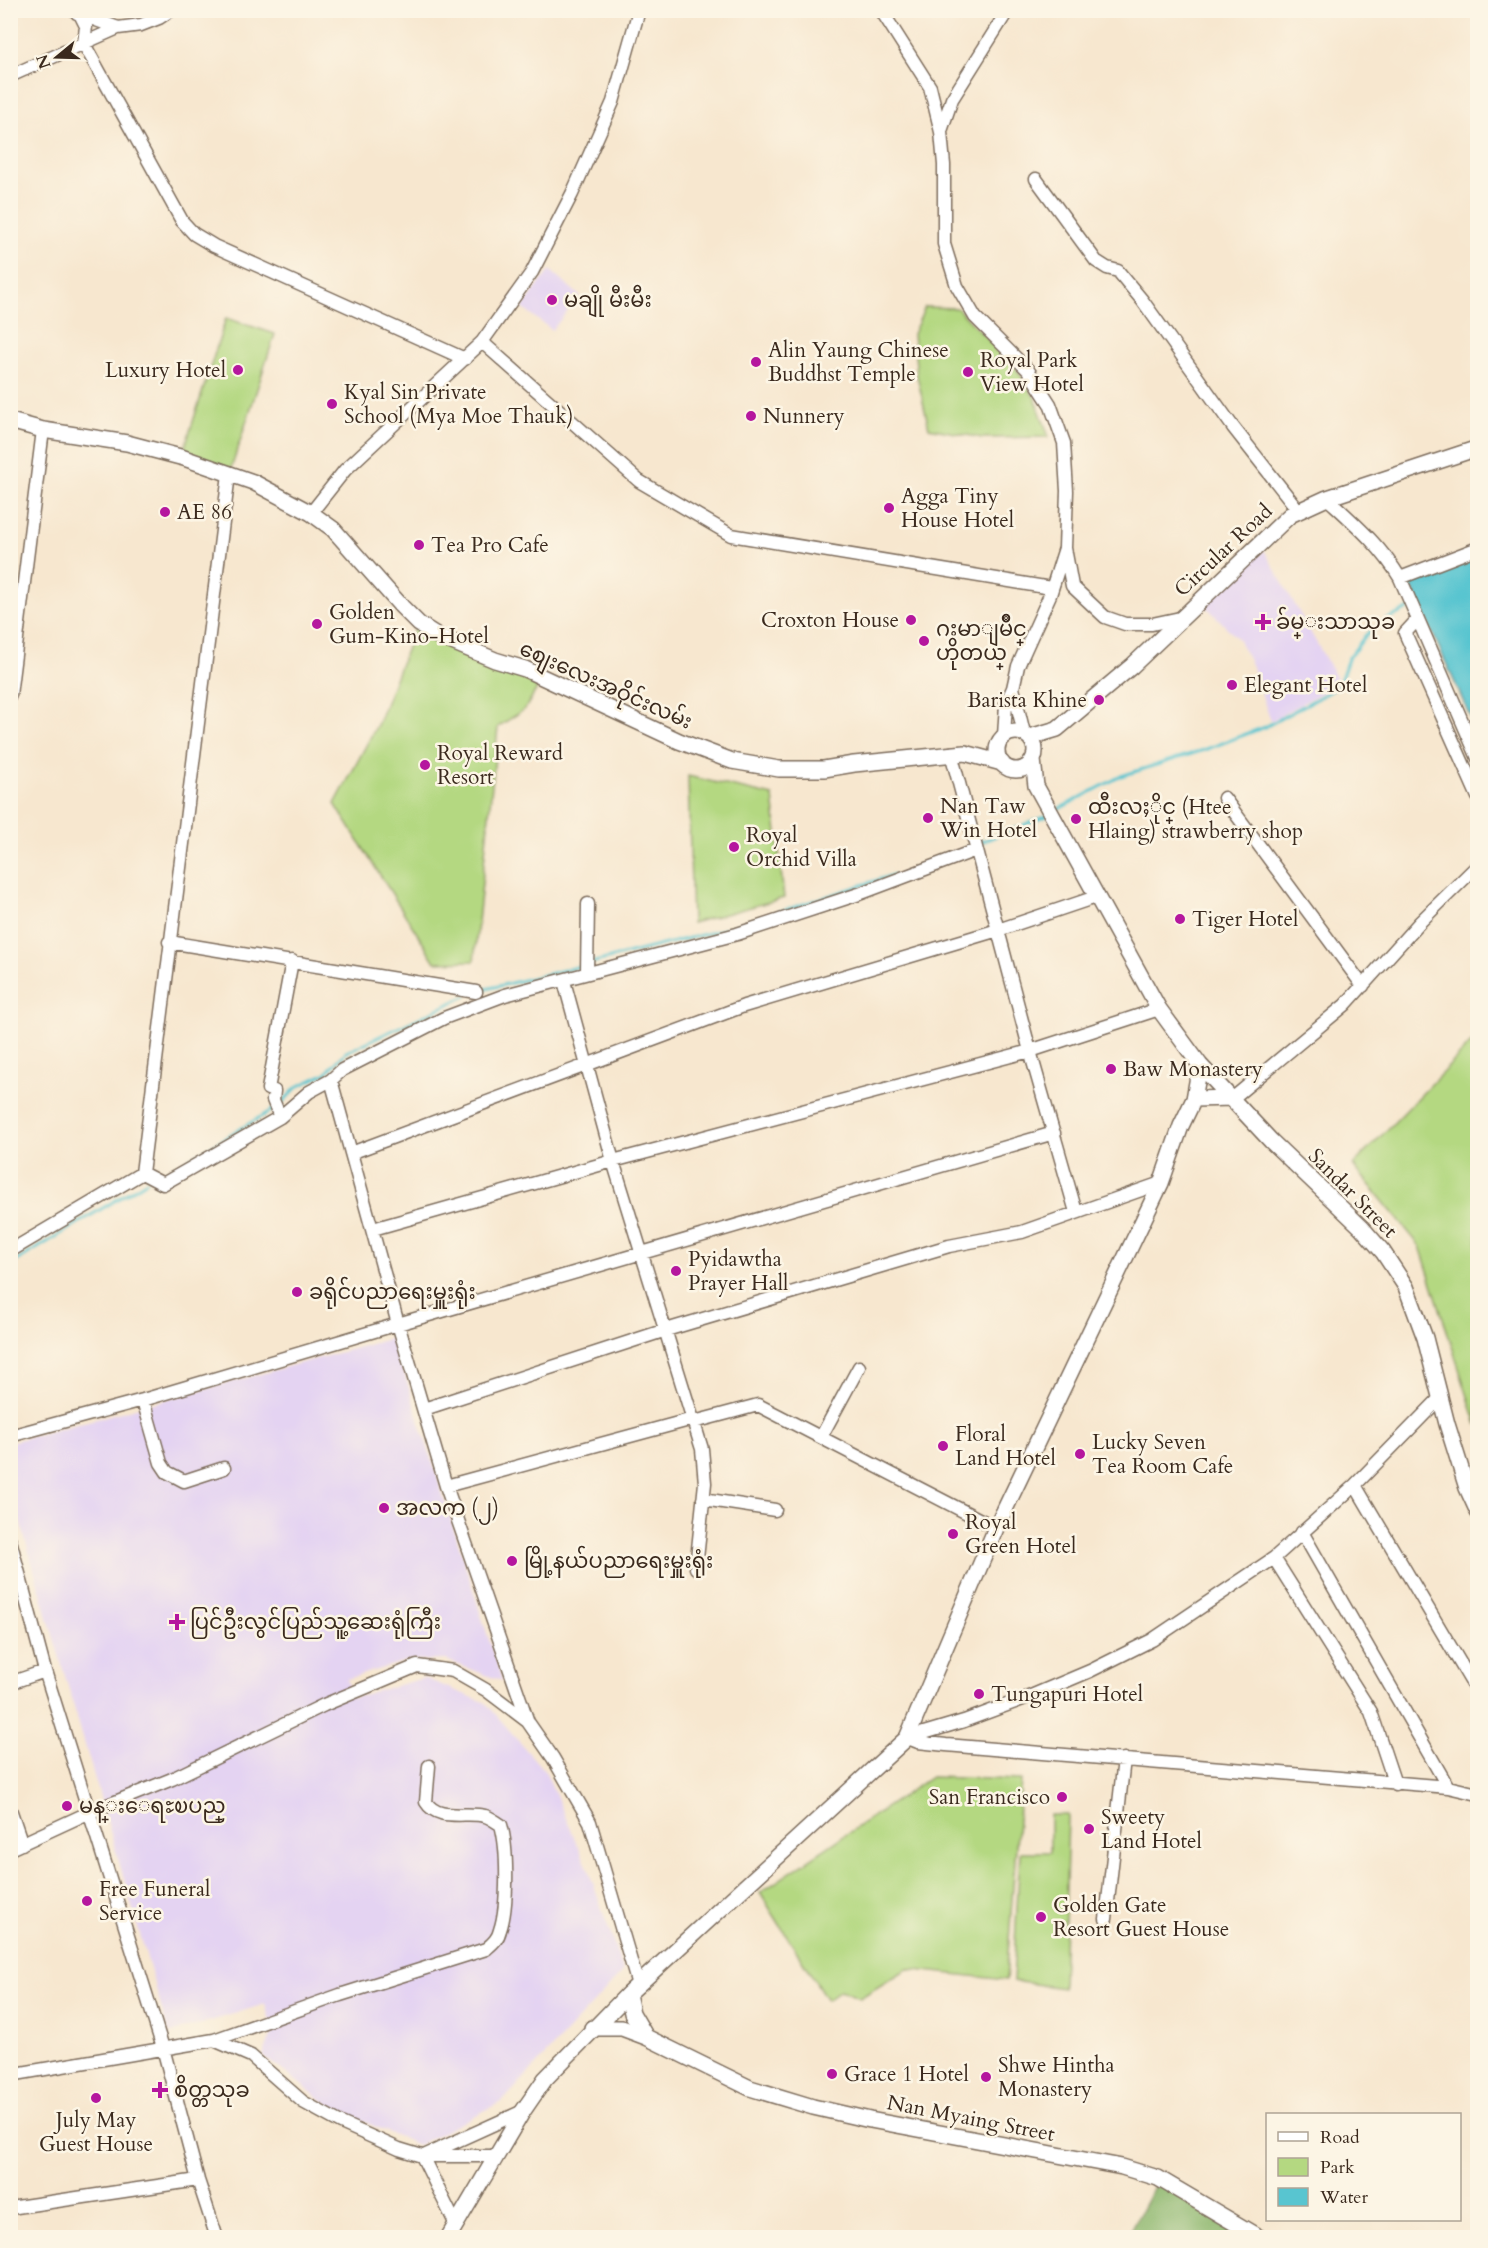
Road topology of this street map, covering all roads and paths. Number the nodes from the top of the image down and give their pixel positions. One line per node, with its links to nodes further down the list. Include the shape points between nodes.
1 (171, 10): 6 (street, via 141,25)
2 (639, 10): 11 (street, via 613,102 572,194 532,272)
3 (881, 10): 9 (street, via 930,87)
4 (1008, 10): 9 (street, via 952,99)
5 (77, 12): 6 (street); 7 (street, via 86,26)
6 (118, 28): 7 (street)
7 (84, 44): 8 (street); 12 (street, via 182,221 194,234)
8 (10, 76)
9 (941, 132): 20 (street, via 944,244 957,286 975,316 1028,370 1050,404 1064,443)
10 (1036, 179): 18 (street, via 1096,261 1118,271 1142,300)
11 (482, 342): 12 (street); 23 (street, via 639,481 731,535)
12 (465, 358): 19 (street, via 345,470)
13 (10, 422): 14 (street, စျေးလေးအဝိုင်းလမ်း)
14 (43, 430): 16 (street, စျေးလေးအဝိုင်းလမ်း, via 127,443); 27 (street)
15 (1478, 448): 17 (street, Circular Road)
16 (229, 474): 19 (street, စျေးလေးအဝိုင်းလမ်း, via 254,482); 43 (street)
17 (1327, 498): 18 (street, Circular Road); 22 (street, via 1388,557)
18 (1299, 511): 24 (street, Circular Road, via 1278,525)
19 (310, 513): 31 (street, စျေးလေးအဝိုင်းလမ်း, via 333,529 419,624 438,636 525,669 679,741 732,761 824,769)
20 (1065, 548): 23 (street); 24 (street, via 1072,586 1106,617 1125,624)
21 (1478, 548): 22 (street)
22 (1400, 578): 25 (street)
23 (1051, 588): 26 (street)
24 (1180, 618): 28 (street, Circular Road)
25 (1417, 620): 33 (street); 36 (street, via 1405,633)
26 (1012, 688): 29 (street); 30 (street, via 1005,704)
27 (10, 695)
28 (1057, 729): 29 (street, Circular Road); 32 (street)
29 (1027, 735): 30 (street, via 1017,732); 32 (street, via 1036,750)
30 (1003, 738): 31 (street); 34 (street, via 997,751)
31 (958, 753): 34 (street); 38 (street)
32 (1034, 758): 34 (street, via 1026,768); 35 (street)
33 (1478, 758)
34 (1008, 766): 35 (street)
35 (1036, 786): 40 (street, Sandar Street)
36 (1478, 797)
37 (1224, 798): 47 (street)
38 (975, 846): 42 (street); 45 (street, via 859,894 737,934)
39 (1478, 865): 47 (street)
40 (1096, 897): 42 (street); 49 (street, Sandar Street)
41 (588, 904): 45 (street)
42 (998, 930): 50 (street); 51 (street, via 744,1006)
43 (169, 942): 44 (street); 60 (street)
44 (292, 961): 48 (street); 56 (street, via 268,1089 274,1091)
45 (587, 972): 46 (street)
46 (564, 981): 51 (street); 53 (street, via 505,995 444,1018 342,1070)
47 (1363, 986): 54 (street)
48 (476, 992)
49 (1159, 1009): 50 (street); 52 (street, Sandar Street)
50 (1030, 1051): 57 (street); 59 (street)
51 (586, 1065): 58 (street); 59 (street)
52 (1200, 1065): 54 (street, Sandar Street); 55 (street)
53 (331, 1080): 56 (street); 58 (street)
54 (1233, 1098): 55 (street); 69 (street, Sandar Street, via 1271,1142 1383,1252 1406,1287)
55 (1194, 1099): 61 (street)
56 (279, 1114): 60 (street, via 163,1184)
57 (1054, 1133): 62 (street); 65 (street)
58 (351, 1153): 63 (street)
59 (614, 1161): 63 (street); 65 (street)
60 (149, 1177): 64 (street)
61 (1161, 1183): 62 (street); 81 (street)
62 (1076, 1212): 67 (street, via 1022,1232 949,1246)
63 (373, 1229): 66 (street)
64 (10, 1251)
65 (643, 1253): 66 (street); 67 (street)
66 (398, 1324): 70 (street); 71 (street)
67 (666, 1329): 71 (street); 72 (street)
68 (859, 1367): 74 (street)
69 (1441, 1397): 76 (street); 80 (street, Sandar Street, via 1467,1488)
70 (143, 1400): 73 (street); 75 (street, via 167,1472 184,1481)
71 (424, 1409): 77 (street)
72 (693, 1421): 74 (street, via 758,1405); 77 (street); 78 (street, via 702,1449)
73 (10, 1436)
74 (821, 1437): 81 (street)
75 (224, 1468)
76 (1355, 1485): 82 (street); 88 (street)
77 (446, 1486): 89 (street)
78 (703, 1499): 79 (street); 85 (street)
79 (775, 1510)
80 (1478, 1512)
81 (996, 1528): 90 (street)
82 (1302, 1532): 84 (street); 94 (street)
83 (10, 1540): 86 (street)
84 (1274, 1558): 90 (street, via 1152,1640 1090,1671 964,1721); 93 (street, via 1371,1712)
85 (696, 1568)
86 (45, 1671): 87 (street); 97 (street)
87 (10, 1683)
88 (1478, 1693)
89 (528, 1722): 97 (street, via 453,1671 417,1666 324,1705 172,1779); 100 (street, via 590,1822)
90 (906, 1738): 91 (street, via 946,1745); 100 (street)
91 (1124, 1759): 93 (street); 99 (street)
92 (429, 1766): 103 (street, via 426,1802 436,1812 486,1816 501,1825 507,1857 501,1929 495,1941 486,1949)
93 (1395, 1784): 94 (street)
94 (1448, 1787): 95 (street)
95 (1478, 1794)
96 (10, 1809): 98 (street)
97 (88, 1813): 98 (street); 104 (street)
98 (16, 1847)
99 (1106, 1919)
100 (633, 1989): 101 (street); 102 (street, via 632,2013)
101 (592, 2028): 102 (street, Nan Myaing Street, via 622,2028); 106 (street, via 545,2079)
102 (646, 2037): 113 (street, Nan Myaing Street, via 750,2088 813,2107 1122,2167 1158,2178)
103 (214, 2040): 104 (street); 107 (street, via 251,2056 303,2102 341,2123)
104 (163, 2049): 105 (street); 109 (street)
105 (10, 2075)
106 (523, 2111): 107 (street); 108 (street)
107 (422, 2156): 108 (street); 111 (street)
108 (496, 2156): 111 (street)
109 (198, 2180): 110 (street); 112 (street)
110 (10, 2208)
111 (452, 2231)
112 (217, 2238)
113 (1260, 2238)

